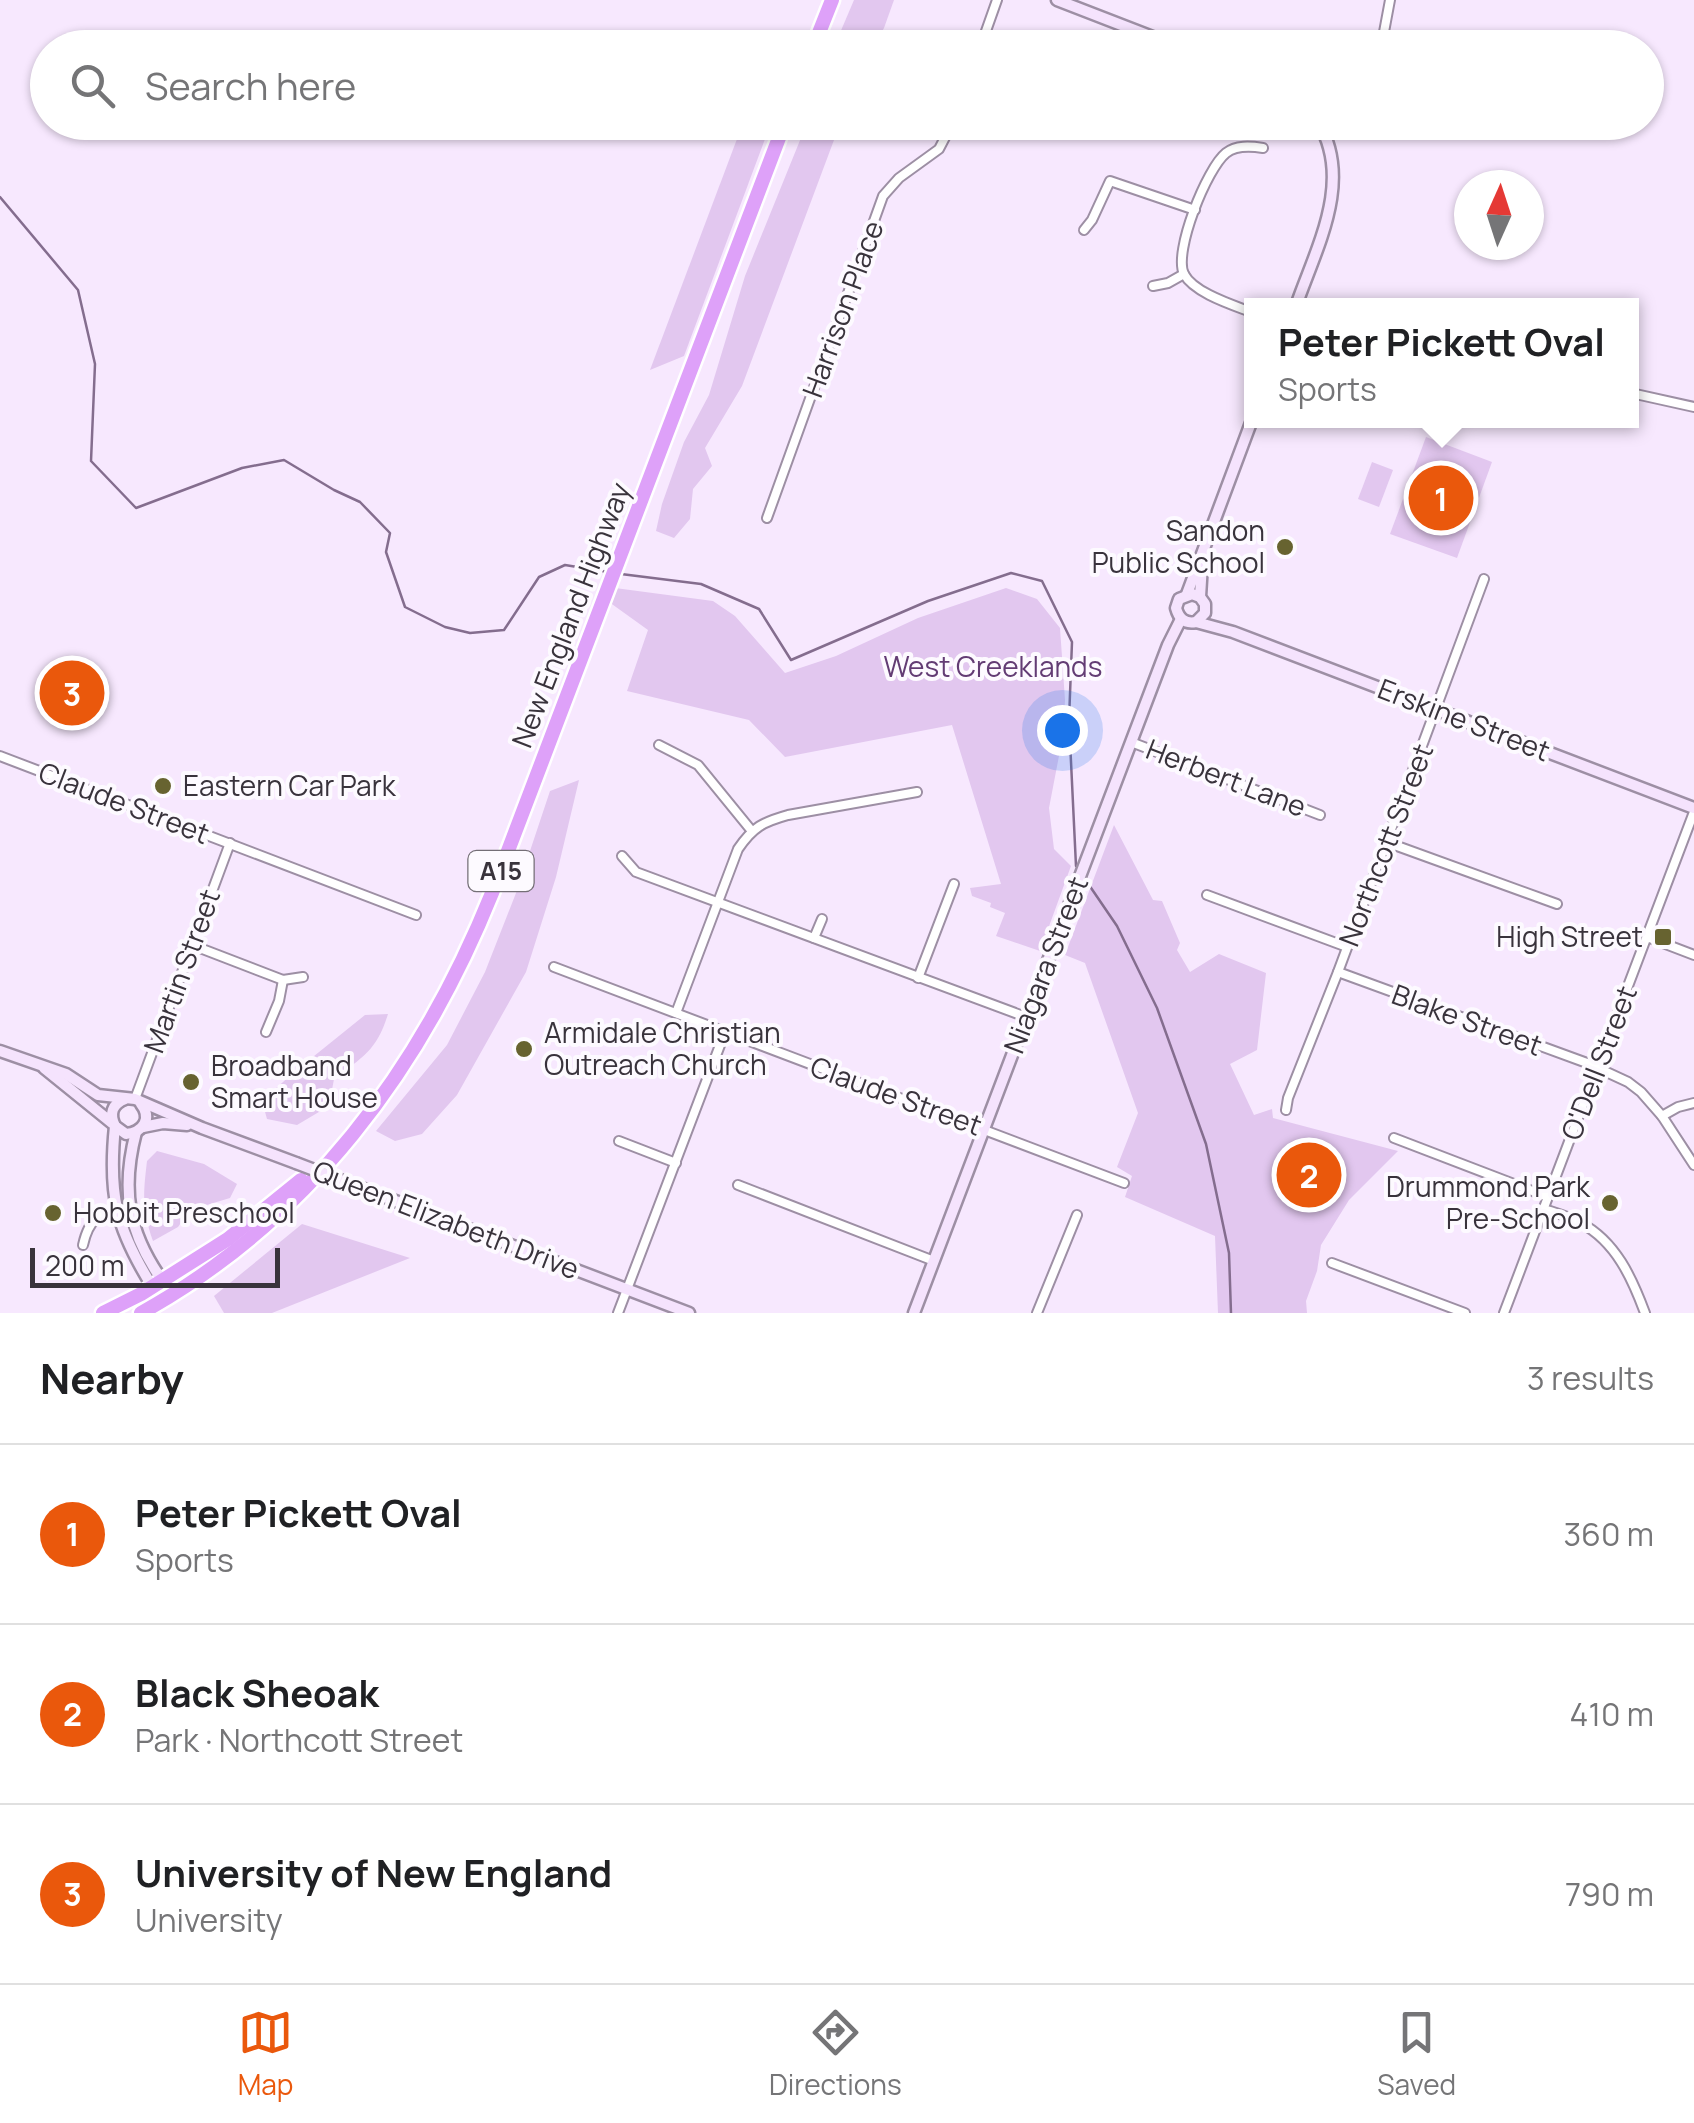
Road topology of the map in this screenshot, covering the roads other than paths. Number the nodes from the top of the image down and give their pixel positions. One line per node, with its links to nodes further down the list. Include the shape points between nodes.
1 (832, 0): 5 (highway)
2 (998, 0): 6 (street)
3 (1057, 0): 7 (street)
4 (1390, 0): 8 (street)
5 (820, 30)
6 (987, 30)
7 (1135, 30)
8 (1384, 30)
9 (778, 140): 68 (highway, New England Highway / A15, via 469,951 434,1018)
10 (944, 140): 24 (street, Harrison Place, via 884,196)
11 (1327, 140): 19 (street, via 1334,189)
12 (1263, 148): 15 (street, via 1230,150 1217,161)
13 (1096, 174): 14 (street)
14 (1110, 181): 15 (street); 16 (street)
15 (1195, 210): 17 (street, via 1181,254)
16 (1084, 230)
17 (1184, 274): 18 (street); 20 (street, via 1213,297)
18 (1153, 286)
19 (1299, 298)
20 (1244, 309)
21 (1639, 395): 22 (street)
22 (1694, 407)
23 (1249, 428): 25 (street)
24 (767, 518)
25 (1202, 554): 27 (street); 28 (street)
26 (1484, 579): 32 (street, Northcott Street)
27 (1187, 594): 28 (street); 29 (street, via 1177,604)
28 (1203, 603): 30 (street); 31 (street, Erskine Street)
29 (1181, 619): 30 (street); 33 (street, Niagara Street)
30 (1196, 622): 31 (street, Erskine Street)
31 (1234, 632): 32 (street, Erskine Street)
32 (1437, 710): 37 (street, Erskine Street); 40 (street, Northcott Street)
33 (1131, 742): 38 (street, Herbert Lane); 60 (street, Niagara Street)
34 (659, 744): 39 (street, via 698,765)
35 (0, 756): 41 (street, Claude Street)
36 (917, 792): 39 (street, via 788,815)
37 (1694, 810): 49 (street, O'Dell Street)
38 (1320, 815)
39 (751, 830): 45 (street)
40 (1386, 842): 46 (street); 52 (street, Northcott Street)
41 (230, 844): 47 (street, Claude Street); 51 (street, Martin Street)
42 (622, 856): 45 (street, via 636,872)
43 (954, 884): 57 (street)
44 (1207, 895): 52 (street)
45 (716, 901): 50 (street); 59 (street)
46 (1556, 904)
47 (416, 914)
48 (822, 918): 50 (street)
49 (1647, 937): 53 (street); 65 (street, O'Dell Street)
50 (814, 938): 57 (street)
51 (192, 945): 58 (street); 66 (street, Martin Street)
52 (1347, 947): 55 (street, Northcott Street)
53 (1694, 955)
54 (554, 967): 59 (street, Claude Street)
55 (1338, 972): 65 (street, Blake Street); 69 (street, Northcott Street)
56 (303, 976): 58 (street)
57 (918, 978): 60 (street)
58 (283, 980): 61 (street)
59 (676, 1013): 62 (street, Claude Street)
60 (1026, 1018): 73 (street, Niagara Street)
61 (266, 1032)
62 (725, 1032): 73 (street, Claude Street); 77 (street)
63 (0, 1052): 64 (street, Queen Elizabeth Drive)
64 (43, 1068): 66 (street, Queen Elizabeth Drive, via 98,1095); 71 (street, Queen Elizabeth Drive)
65 (1597, 1068): 70 (street, Blake Street, via 1628,1082); 81 (street, O'Dell Street)
66 (133, 1100): 71 (street, via 118,1102); 72 (street, Queen Elizabeth Drive); 74 (street, via 146,1114)
67 (1694, 1103): 70 (street)
68 (372, 1108): 88 (highway, New England Highway / A15, via 333,1160); 90 (highway, New England Highway / A15, via 269,1207)
69 (1286, 1110)
70 (1662, 1116): 78 (street, Blake Street)
71 (114, 1125): 74 (street, via 122,1132); 84 (street)
72 (202, 1128): 74 (street, Queen Elizabeth Drive, via 174,1123); 91 (street, Queen Elizabeth Drive, bridge)
73 (984, 1129): 79 (street, Claude Street); 87 (street, Niagara Street)
74 (139, 1130): 83 (street, via 128,1170)
75 (1394, 1138): 81 (street)
76 (619, 1141): 77 (street)
77 (676, 1163): 91 (street)
78 (1694, 1166)
79 (1124, 1183)
80 (738, 1185): 87 (street)
81 (1548, 1197): 82 (street, O'Dell Street)
82 (1544, 1209): 100 (street, O'Dell Street); 101 (street, via 1601,1236 1634,1281)
83 (129, 1210): 84 (street); 90 (street)
84 (116, 1212): 86 (street, via 94,1219); 90 (street, via 133,1256)
85 (1077, 1216): 98 (street)
86 (83, 1245)
87 (934, 1261): 97 (street, Niagara Street)
88 (219, 1262): 90 (highway, via 180,1282); 94 (highway, New England Highway / A15)
89 (1332, 1263): 99 (street)
90 (158, 1284): 92 (highway, New England Highway / A15); 93 (highway)
91 (627, 1290): 95 (street); 96 (street, Queen Elizabeth Drive)
92 (102, 1313)
93 (124, 1313)
94 (140, 1313)
95 (618, 1313)
96 (689, 1313)
97 (914, 1313)
98 (1037, 1313)
99 (1464, 1313)
100 (1504, 1313)
101 (1645, 1313)

